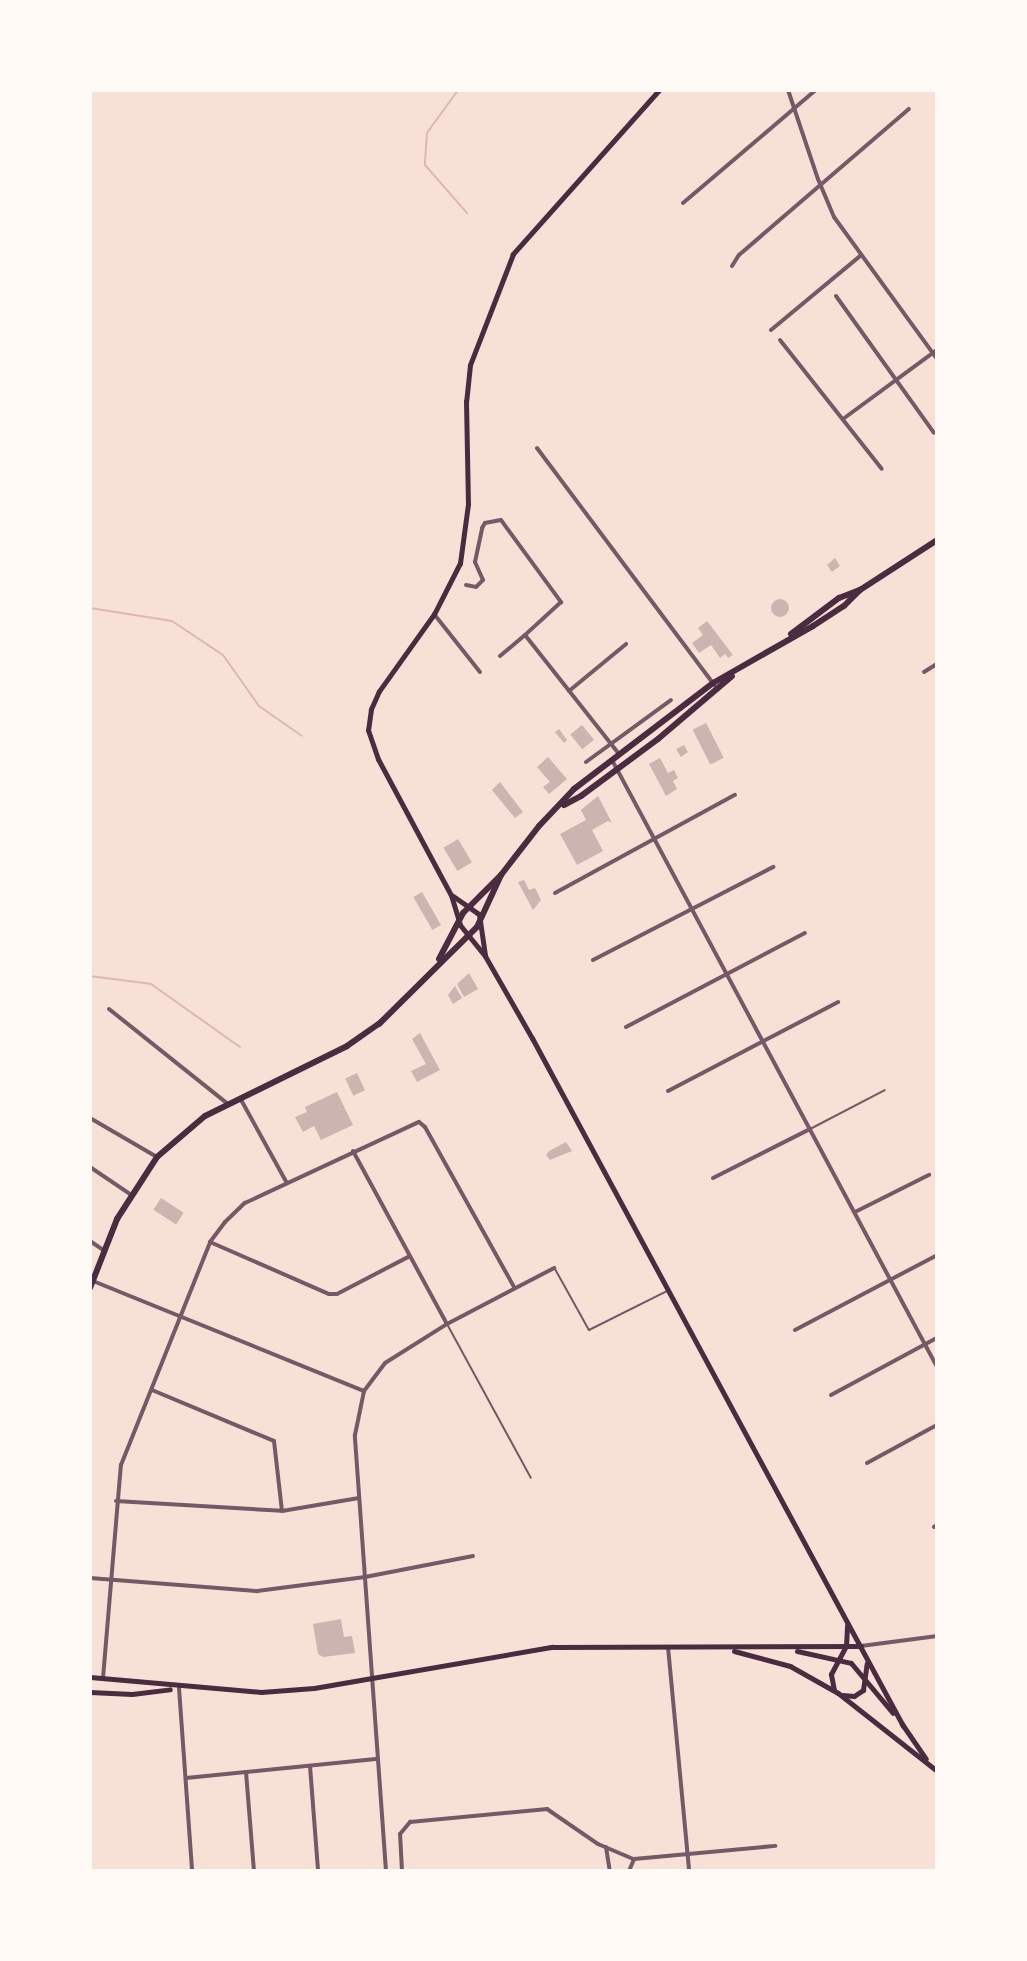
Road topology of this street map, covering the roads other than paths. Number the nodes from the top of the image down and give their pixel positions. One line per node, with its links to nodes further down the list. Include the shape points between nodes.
1 (659, 90): 22 (main road, via 513,254 470,365 465,546 454,580)
2 (788, 90): 4 (street)
3 (816, 90): 4 (street)
4 (795, 108): 6 (street); 7 (street)
5 (909, 109): 6 (street)
6 (821, 187): 8 (street); 9 (street)
7 (683, 203)
8 (860, 256): 11 (street); 13 (street)
9 (732, 266)
10 (836, 296): 14 (street)
11 (771, 330)
12 (780, 340): 15 (street)
13 (936, 354): 14 (street)
14 (897, 381): 15 (street); 16 (street)
15 (843, 419): 18 (street)
16 (934, 433)
17 (537, 448): 33 (street)
18 (882, 469)
19 (937, 540): 21 (main road)
20 (466, 585): 25 (street, via 476,587 483,580 475,562 482,528 501,520 560,596 560,607)
21 (860, 590): 23 (main road); 24 (main road)
22 (434, 614): 30 (street); 48 (main road, via 379,691 368,730 378,759)
23 (808, 619): 24 (main road); 26 (main road)
24 (813, 626): 26 (main road)
25 (525, 635): 28 (street); 35 (street)
26 (782, 642): 32 (main road)
27 (626, 644): 35 (street)
28 (500, 656)
29 (937, 664): 31 (street)
30 (480, 672)
31 (924, 672)
32 (735, 673): 33 (main road); 34 (main road)
33 (713, 683): 34 (street); 38 (main road)
34 (718, 690): 41 (main road)
35 (569, 691): 37 (street)
36 (671, 700): 37 (street)
37 (611, 743): 38 (street); 40 (street)
38 (620, 754): 39 (main road)
39 (612, 760): 41 (street); 43 (main road)
40 (586, 762)
41 (617, 769): 43 (main road); 44 (street)
42 (735, 795): 44 (street)
43 (560, 806): 46 (main road)
44 (657, 840): 47 (street); 50 (street)
45 (773, 867): 50 (street)
46 (501, 875): 49 (main road); 52 (main road)
47 (555, 893)
48 (451, 895): 49 (main road); 51 (main road)
49 (469, 905): 51 (main road); 52 (main road)
50 (693, 908): 56 (street); 58 (street)
51 (459, 920): 54 (main road); 57 (main road)
52 (481, 920): 54 (main road); 55 (main road)
53 (805, 933): 58 (street)
54 (469, 935): 55 (main road); 57 (main road)
55 (485, 956): 86 (main road)
56 (593, 960)
57 (438, 963): 65 (main road, via 388,1015 347,1046)
58 (728, 975): 61 (street); 62 (street)
59 (838, 1002): 62 (street)
60 (109, 1009): 66 (street)
61 (626, 1027)
62 (764, 1041): 64 (street); 68 (street)
63 (885, 1090): 68 (lane)
64 (668, 1091)
65 (240, 1098): 66 (main road); 74 (street)
66 (228, 1104): 70 (main road, via 205,1116)
67 (90, 1118): 70 (street)
68 (810, 1129): 73 (street); 76 (street)
69 (353, 1151): 74 (street); 81 (street); 85 (street, via 419,1122 425,1127)
70 (157, 1157): 75 (main road)
71 (91, 1169): 75 (street)
72 (929, 1175): 76 (street)
73 (713, 1178)
74 (287, 1183): 78 (street, via 245,1203)
75 (130, 1194): 79 (main road)
76 (855, 1212): 83 (street)
77 (90, 1241): 79 (street)
78 (210, 1242): 81 (street, via 329,1294); 87 (street)
79 (105, 1251): 84 (main road)
80 (937, 1255): 83 (street)
81 (410, 1256): 88 (street)
82 (554, 1268): 85 (street); 86 (lane, via 589,1330)
83 (890, 1279): 89 (street); 91 (street)
84 (92, 1285): 87 (street)
85 (514, 1287): 88 (street)
86 (668, 1290): 106 (main road)
87 (181, 1317): 93 (street); 94 (street)
88 (447, 1324): 94 (street, via 385,1363); 98 (lane)
89 (795, 1330)
90 (937, 1338): 91 (street)
91 (925, 1344): 92 (street); 95 (street)
92 (937, 1367)
93 (152, 1390): 100 (street, via 121,1465); 101 (street, via 274,1441)
94 (364, 1391): 99 (street, via 355,1435)
95 (831, 1395)
96 (937, 1425): 97 (street)
97 (867, 1463)
98 (531, 1478)
99 (359, 1498): 101 (street); 103 (street)
100 (116, 1501): 101 (street); 105 (street)
101 (282, 1511)
102 (473, 1556): 103 (street)
103 (365, 1577): 105 (street, via 257,1591); 118 (street)
104 (90, 1578): 105 (street)
105 (110, 1579): 117 (street)
106 (846, 1618): 108 (main road); 109 (main road)
107 (937, 1636): 110 (street)
108 (846, 1646): 109 (main road); 112 (main road); 114 (main road)
109 (861, 1646): 110 (street); 115 (main road)
110 (875, 1646): 115 (street)
111 (668, 1647): 113 (main road); 118 (main road, via 552,1647); 134 (street)
112 (783, 1648): 113 (main road); 114 (main road)
113 (725, 1649): 123 (main road, via 790,1666)
114 (840, 1658): 119 (main road); 123 (main road, via 830,1679)
115 (867, 1660): 119 (main road); 125 (main road)
116 (90, 1677): 117 (main road)
117 (103, 1678): 120 (main road)
118 (372, 1678): 121 (main road, via 261,1692); 126 (street)
119 (867, 1679): 123 (main road, via 854,1696); 125 (main road)
120 (132, 1680): 121 (main road); 124 (main road, via 138,1687)
121 (179, 1688): 124 (main road); 131 (street)
122 (90, 1692): 124 (main road)
123 (838, 1693): 128 (main road)
124 (132, 1694)
125 (903, 1726): 128 (main road)
126 (378, 1759): 127 (street); 139 (street)
127 (310, 1766): 130 (street); 138 (street)
128 (931, 1766): 129 (main road)
129 (937, 1771)
130 (246, 1772): 131 (street); 137 (street)
131 (186, 1778): 136 (street)
132 (775, 1846): 134 (street)
133 (606, 1847): 135 (street); 140 (street, via 547,1809 419,1820 400,1834); 141 (street)
134 (688, 1854): 135 (street); 143 (street)
135 (634, 1859): 142 (street)
136 (192, 1871)
137 (254, 1871)
138 (318, 1871)
139 (386, 1871)
140 (402, 1871)
141 (610, 1871)
142 (629, 1871)
143 (689, 1871)

